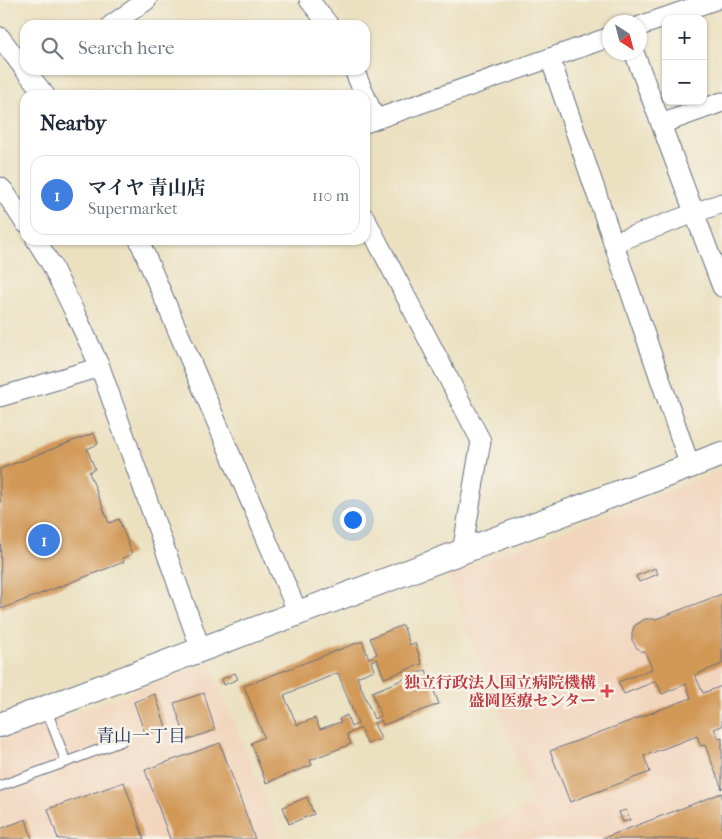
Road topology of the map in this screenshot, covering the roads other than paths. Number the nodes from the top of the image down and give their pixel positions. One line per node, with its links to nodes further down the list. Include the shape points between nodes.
1 (147, 0): 5 (street)
2 (309, 0): 6 (street)
3 (715, 0): 4 (street)
4 (676, 6): 7 (street)
5 (118, 20)
6 (325, 20)
7 (647, 22)
8 (0, 38): 11 (street)
9 (602, 40): 10 (street)
10 (550, 58): 18 (street); 25 (street)
11 (20, 59)
12 (637, 60): 19 (street)
13 (34, 75): 15 (street)
14 (356, 75): 16 (street)
15 (43, 90)
16 (360, 90)
17 (722, 102): 19 (street)
18 (370, 121)
19 (661, 124): 22 (street)
20 (0, 187): 23 (street)
21 (722, 203): 22 (street)
22 (694, 214): 25 (street); 28 (street)
23 (20, 215)
24 (370, 228): 33 (street, via 482,441)
25 (614, 243): 32 (street)
26 (39, 245): 29 (street)
27 (141, 245): 34 (street)
28 (722, 287)
29 (100, 367): 30 (street); 35 (street)
30 (0, 397)
31 (722, 454): 32 (street)
32 (690, 466): 33 (street)
33 (462, 552): 34 (street)
34 (298, 613): 35 (street)
35 (201, 650): 36 (street)
36 (46, 708): 37 (street); 39 (lane)
37 (0, 726)
38 (122, 741): 39 (lane)
39 (66, 762): 40 (lane)
40 (0, 786)

